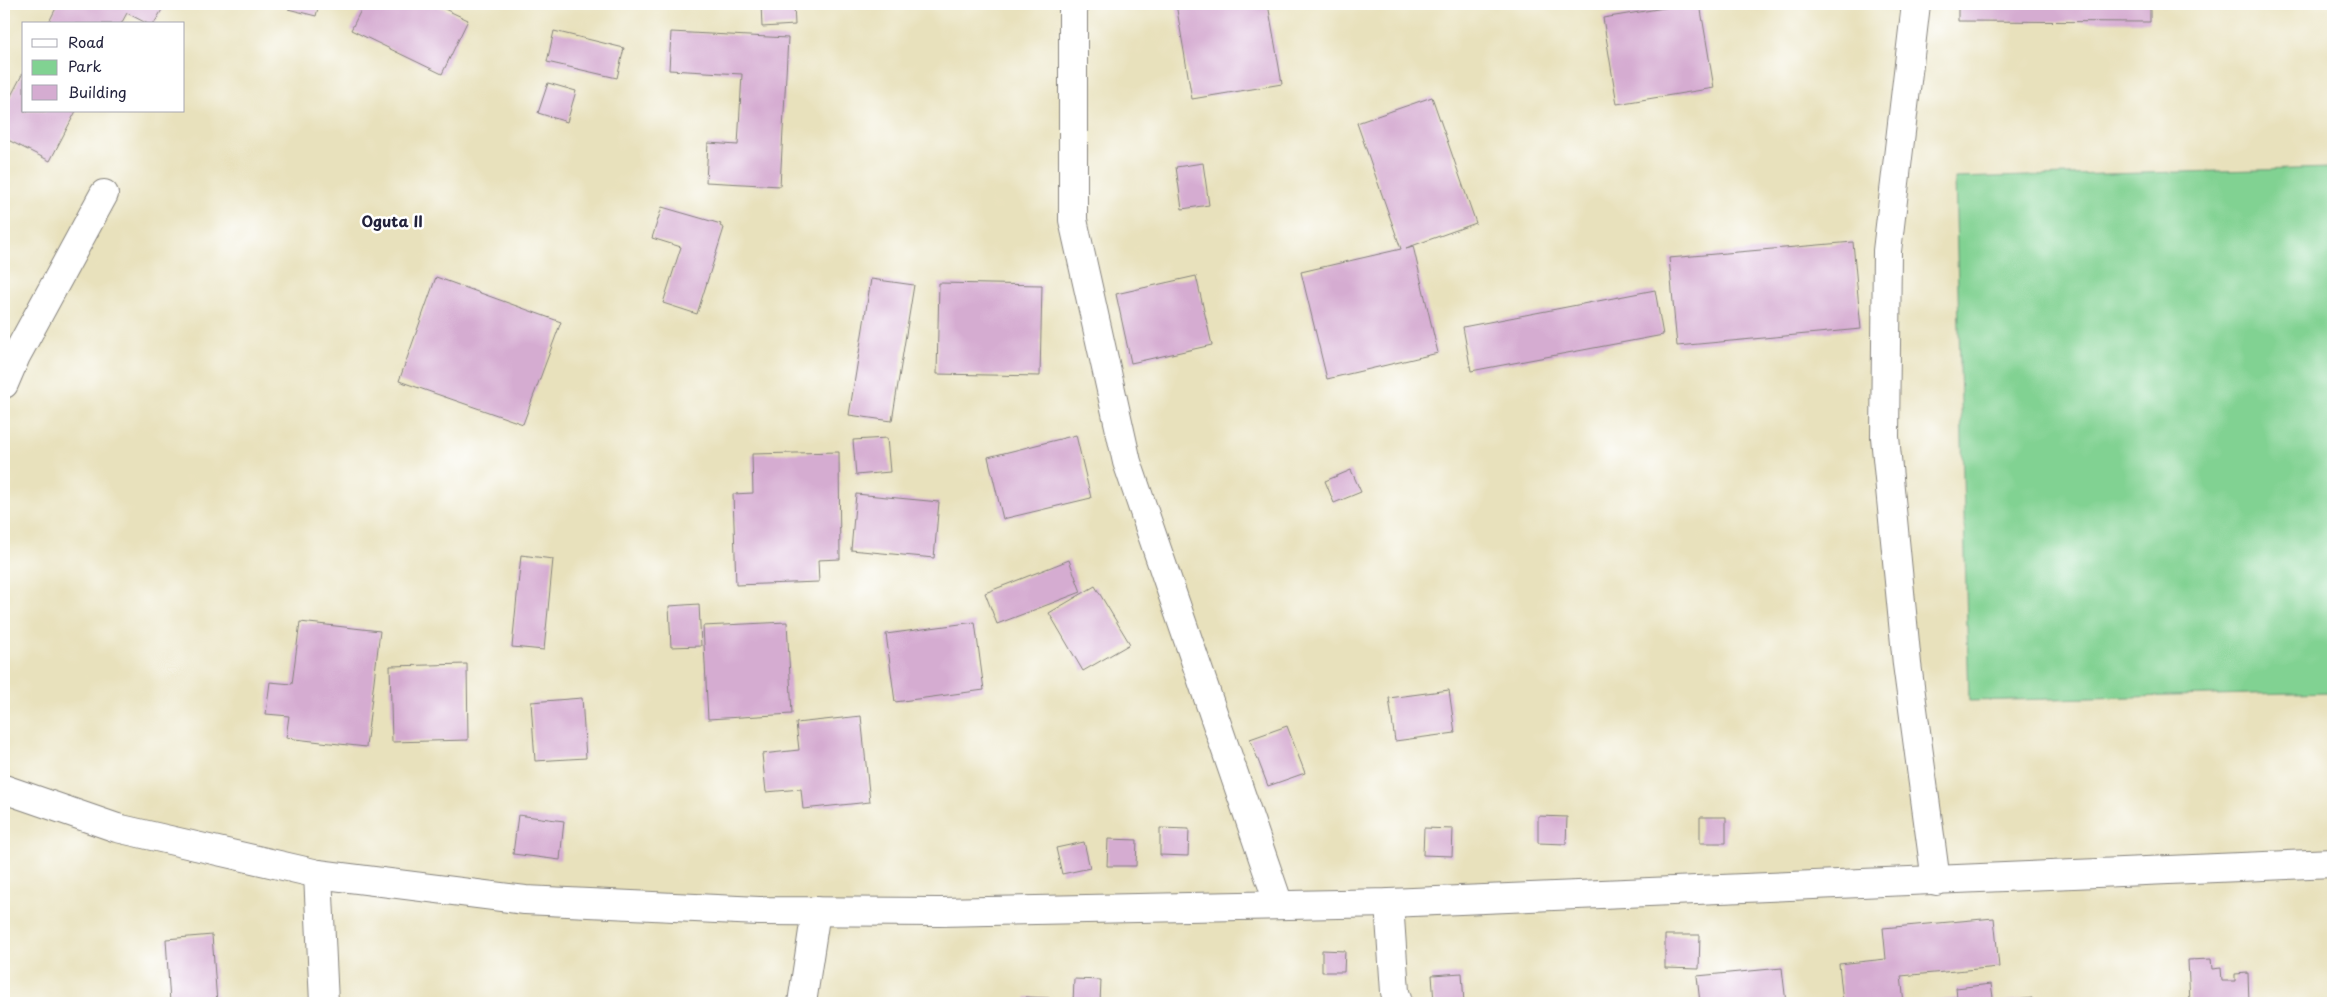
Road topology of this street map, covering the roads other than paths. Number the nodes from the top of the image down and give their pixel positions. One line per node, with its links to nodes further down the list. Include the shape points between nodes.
1 (1073, 4): 10 (street, via 1073,220 1127,462)
2 (1916, 4): 8 (street, via 1887,251 1885,436 1907,664)
3 (104, 194): 4 (street)
4 (4, 384)
5 (4, 789): 7 (street, via 117,828)
6 (2333, 863): 8 (street)
7 (318, 874): 11 (street, via 525,900); 12 (street)
8 (1936, 881): 9 (street)
9 (1389, 903): 10 (street); 14 (street)
10 (1279, 905): 11 (street, via 940,912)
11 (816, 911): 13 (street)
12 (324, 1003)
13 (802, 1003)
14 (1398, 1003)

